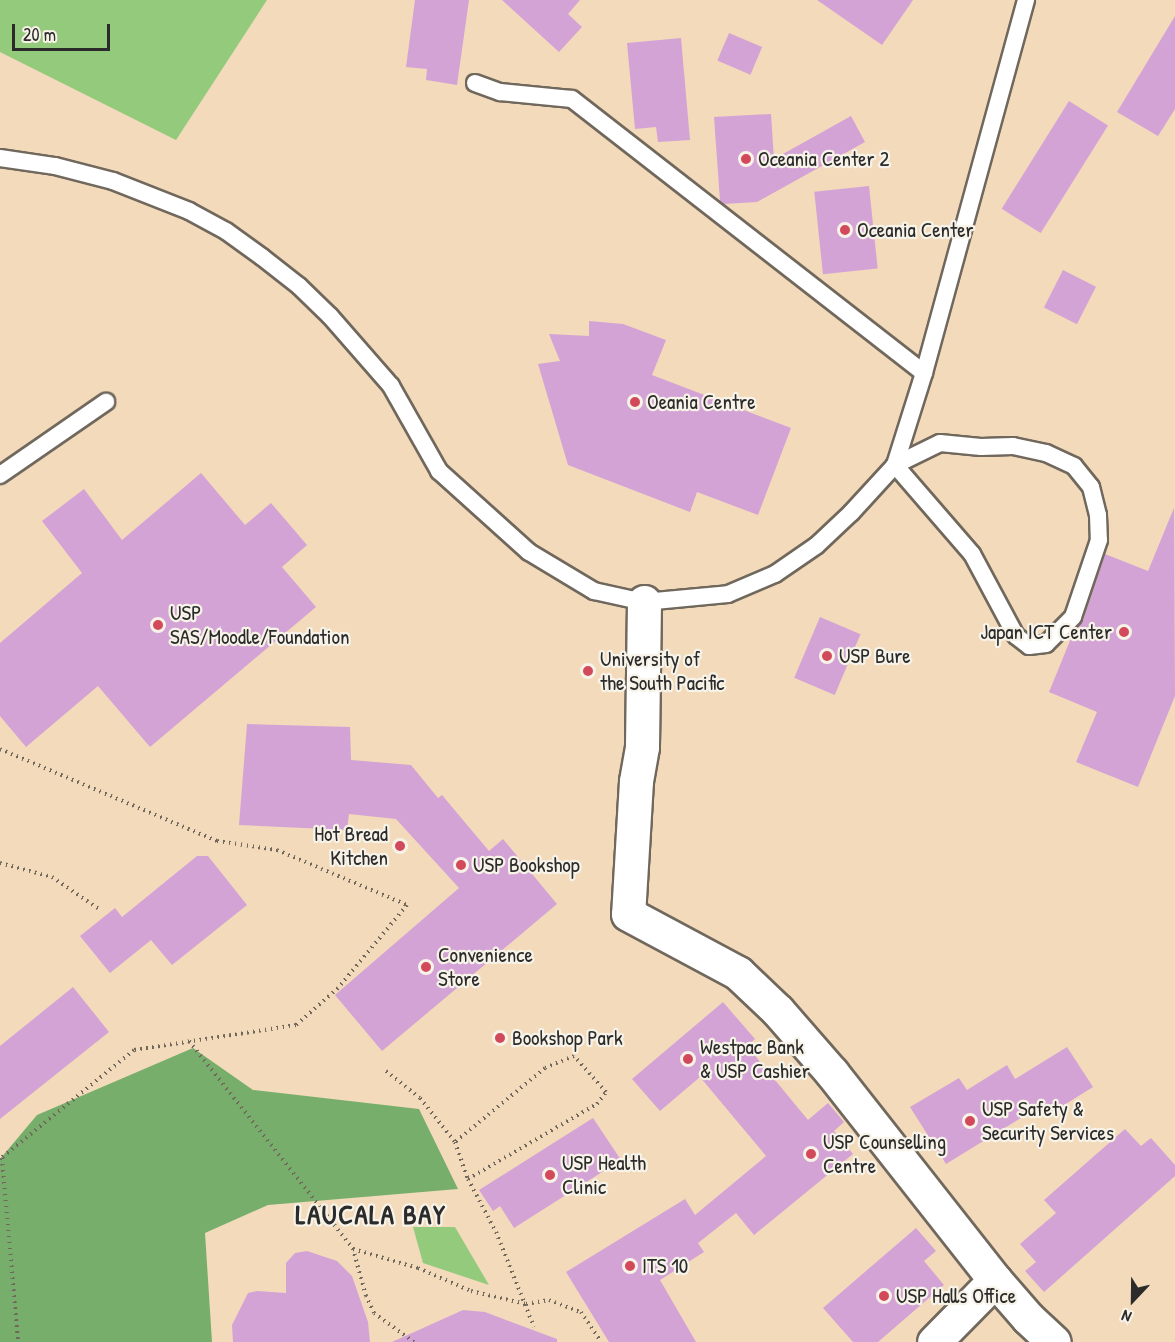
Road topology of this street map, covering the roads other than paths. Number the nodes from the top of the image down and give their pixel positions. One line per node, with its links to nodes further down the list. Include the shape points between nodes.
1 (1026, 0): 4 (lane)
2 (475, 83): 4 (lane, via 500,92 572,99)
3 (0, 158): 8 (lane, via 55,166 113,181 226,231 330,316 391,386 439,471 529,552 594,591)
4 (924, 373): 6 (lane)
5 (106, 402): 7 (lane)
6 (895, 465): 6 (lane, via 940,443 1013,446 1046,453 1074,466 1091,487 1100,540 1073,617 1046,644 1029,646 1016,636 972,554); 8 (lane, via 817,545 775,574 728,594)
7 (0, 475)
8 (644, 602): 9 (street, via 642,747 636,781 628,914 738,973 778,1011 839,1081)
9 (995, 1280): 10 (street); 11 (street)
10 (934, 1342)
11 (1054, 1342)

